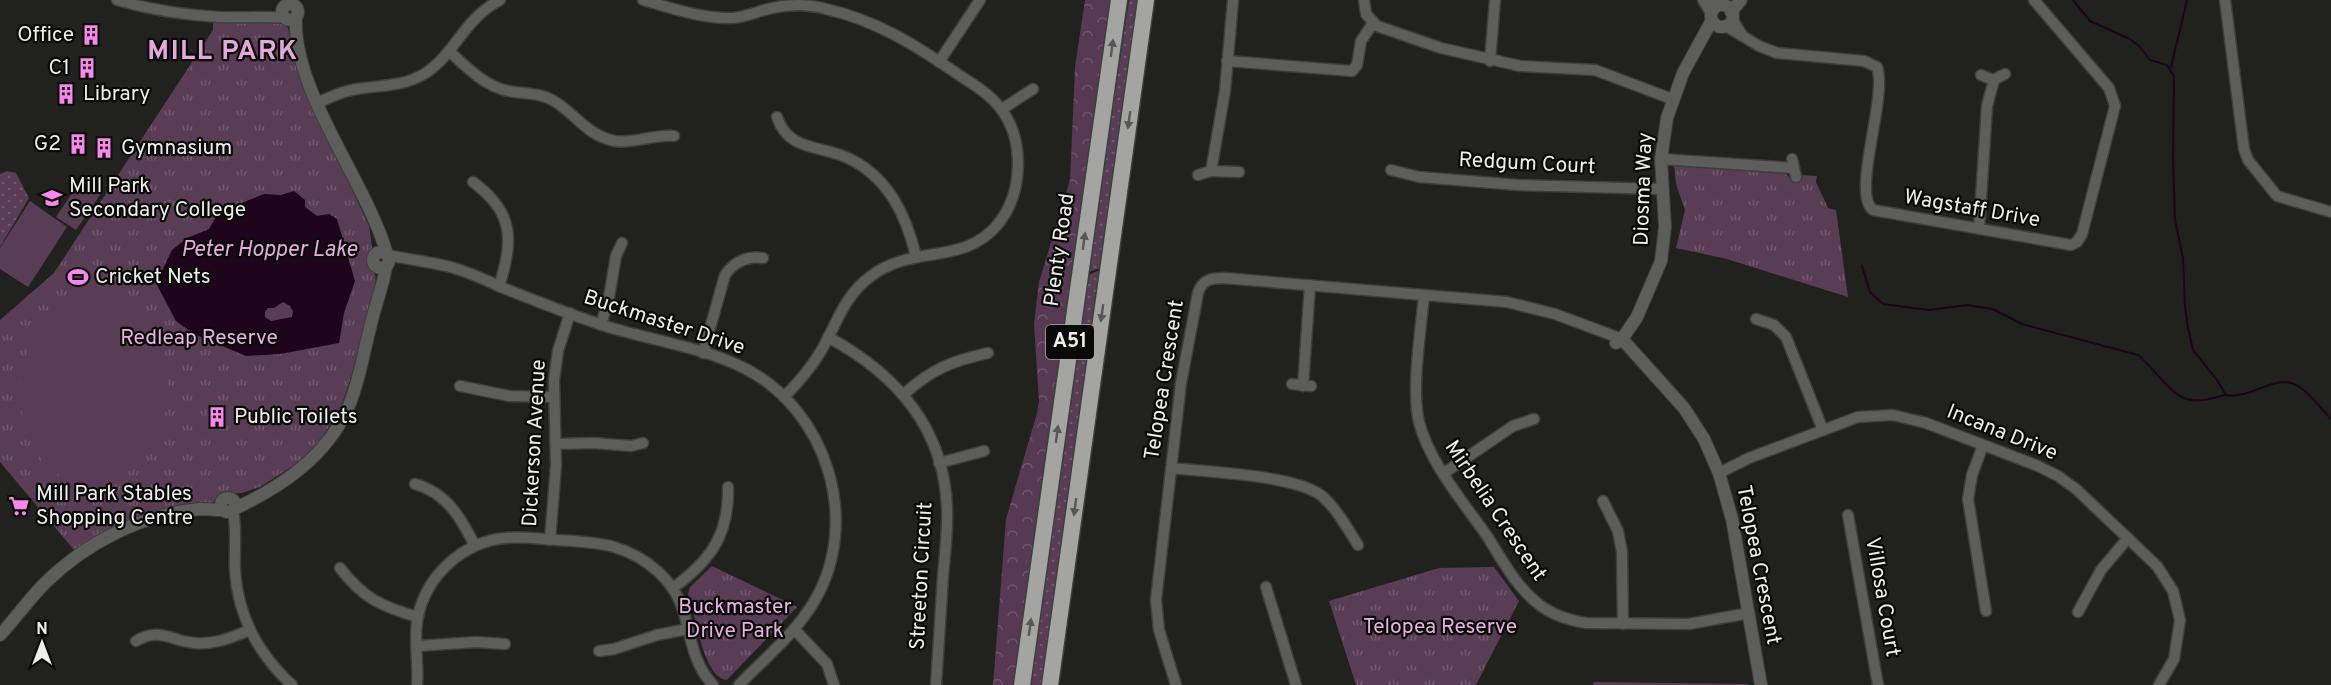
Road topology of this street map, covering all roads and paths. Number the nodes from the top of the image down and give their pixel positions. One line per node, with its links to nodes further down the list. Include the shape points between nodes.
1 (117, 0): 16 (street, via 182,14 226,17 261,16)
2 (500, 0): 19 (street, via 476,17)
3 (643, 0): 15 (street, via 724,18 791,5)
4 (980, 0): 22 (street)
5 (1119, 0): 104 (highway, Plenty Road / A51, one-way to 5)
6 (1146, 0): 105 (highway, A51, one-way to 105)
7 (1233, 0): 20 (street)
8 (1364, 0): 18 (street)
9 (1495, 0): 21 (street)
10 (1703, 0): 17 (street, Wagstaff Drive)
11 (1708, 0): 17 (street)
12 (1741, 0): 17 (street, Diosma Way)
13 (2034, 0): 41 (street, Wagstaff Drive, via 2109,88 2115,112 2077,242 2063,244)
14 (2225, 0): 40 (street, via 2245,141 2256,168 2268,185 2293,202)
15 (827, 4): 22 (street, via 890,32)
16 (289, 9): 28 (street)
17 (1723, 14): 27 (street, Diosma Way, via 1703,33); 41 (street, Wagstaff Drive, via 1742,35 1777,53 1875,65 1879,78 1868,166 1868,206 1879,212)
18 (1372, 23): 20 (street, via 1361,41 1357,65 1352,71); 21 (street)
19 (449, 51): 28 (street, via 432,68 404,83 354,89); 31 (street, via 493,86 553,100 602,138 625,142)
20 (1227, 61): 35 (street)
21 (1490, 61): 27 (street, via 1595,70)
22 (939, 62): 29 (street, via 987,94)
23 (2005, 74): 25 (street)
24 (1981, 75): 25 (street)
25 (1994, 80): 41 (street, via 1987,106)
26 (1033, 89): 29 (street)
27 (1672, 99): 32 (street, Diosma Way)
28 (317, 103): 45 (street, via 374,218)
29 (1002, 109): 43 (street, via 1015,136 1017,157 1016,185 1004,217 968,247)
30 (777, 117): 43 (street, via 791,139 852,160 884,185 905,217)
31 (674, 136)
32 (1661, 159): 33 (street); 39 (street, Diosma Way)
33 (1793, 168)
34 (1391, 170): 39 (street, Redgum Court, via 1419,177 1518,185)
35 (1211, 171): 36 (street); 37 (street)
36 (1239, 172)
37 (1198, 175)
38 (473, 182): 47 (street, via 492,198 507,224 508,256)
39 (1662, 189): 53 (street, Diosma Way, via 1665,226 1655,279 1637,317)
40 (2331, 212)
41 (1979, 229)
42 (621, 243): 51 (street)
43 (916, 256): 52 (street, via 881,268 859,286 841,308)
44 (763, 258): 54 (street, via 742,260 725,275)
45 (383, 261): 47 (street, Buckmaster Drive, via 414,261 456,269); 74 (street, via 357,380 340,424 323,447 290,478)
46 (1310, 285): 48 (street, Telopea Crescent); 56 (street); 68 (street, Telopea Crescent, via 1218,278 1202,284 1183,374)
47 (499, 286): 49 (street, Buckmaster Drive)
48 (1424, 295): 53 (street, Telopea Crescent, via 1507,302 1546,311 1581,325 1599,338); 70 (street, Mirbelia Crescent, via 1416,406 1426,442)
49 (570, 313): 51 (street, Buckmaster Drive); 59 (street, Dickerson Avenue, via 558,351)
50 (1756, 319): 62 (street, via 1774,325 1786,337)
51 (601, 324): 54 (street, Buckmaster Drive)
52 (828, 337): 58 (street, Streeton Circuit, via 867,360); 60 (street, via 809,368)
53 (1618, 340): 69 (street, Telopea Crescent, via 1626,354 1648,368 1684,408)
54 (703, 353): 60 (street, Buckmaster Drive, via 749,370)
55 (988, 353): 58 (street, via 937,368)
56 (1302, 385)
57 (460, 386): 59 (street, via 502,395)
58 (904, 394): 67 (street, Streeton Circuit, via 926,428)
59 (553, 397): 64 (street, Dickerson Avenue)
60 (784, 397): 90 (street, Buckmaster Drive, via 808,425 823,454 836,511 827,572 814,601)
61 (1534, 419): 70 (street, via 1513,426)
62 (1823, 429): 65 (street, Incana Drive, via 1858,417 1893,415); 69 (street, Incana Drive)
63 (643, 442): 64 (street, via 631,446)
64 (556, 444): 77 (street, Dickerson Avenue)
65 (1983, 445): 76 (street, Incana Drive, via 2058,476); 83 (street, via 1968,499)
66 (984, 451): 67 (street)
67 (939, 463): 103 (street, Streeton Circuit, via 947,508)
68 (1171, 468): 78 (street, via 1287,481 1307,487 1332,507); 106 (street, Telopea Crescent, via 1156,607)
69 (1718, 470): 85 (street, Telopea Crescent, via 1732,519)
70 (1444, 473): 88 (street, Mirbelia Crescent, via 1518,583 1536,602 1570,620)
71 (415, 484): 79 (street, via 445,500)
72 (728, 487): 82 (street, via 727,513 720,537 707,558)
73 (1603, 501): 88 (street, via 1618,531 1622,552)
74 (228, 507): 87 (street, via 151,519 100,542 45,583); 91 (street, via 238,591)
75 (1848, 515): 109 (street, Villosa Court)
76 (2128, 538): 84 (street, via 2101,570); 110 (street, Incana Drive, via 2163,574 2179,611 2177,649)
77 (550, 540): 79 (street, via 508,537); 82 (street, via 625,550 648,562)
78 (1358, 545)
79 (475, 546): 86 (street, via 439,573)
80 (340, 568): 86 (street, via 376,602)
81 (1266, 587): 107 (street)
82 (673, 588): 89 (street)
83 (1986, 611)
84 (2078, 612)
85 (1749, 613): 88 (street, Mirbelia Crescent, via 1689,624); 108 (street, Telopea Crescent)
86 (418, 616): 96 (street)
87 (12, 623): 92 (street); 95 (street)
88 (1623, 624)
89 (688, 629): 97 (street); 100 (street, via 695,658)
90 (794, 629): 101 (street, Buckmaster Drive); 102 (street, via 827,664)
91 (250, 630): 93 (street, via 212,643 186,642 157,634); 98 (street, via 271,664)
92 (0, 635)
93 (136, 641)
94 (505, 644): 96 (street)
95 (0, 645)
96 (417, 646): 99 (street)
97 (599, 651)
98 (292, 685)
99 (417, 685)
100 (713, 685)
101 (739, 685)
102 (834, 685)
103 (936, 685)
104 (1022, 685)
105 (1050, 685)
106 (1176, 685)
107 (1296, 685)
108 (1761, 685)
109 (1878, 685)
110 (2158, 685)

